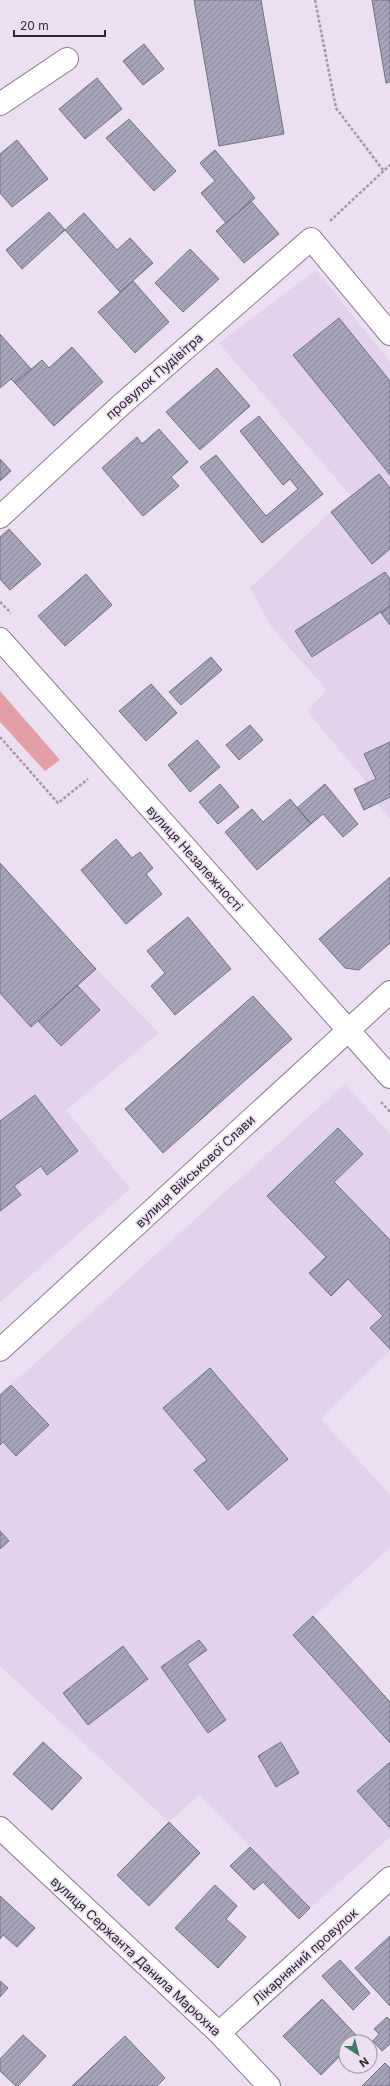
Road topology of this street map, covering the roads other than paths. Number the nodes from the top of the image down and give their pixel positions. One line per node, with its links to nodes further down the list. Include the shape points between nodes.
1 (67, 59): 2 (street)
2 (0, 104)
3 (390, 334): 4 (street, провулок Пудівітра, via 311,239 121,405)
4 (0, 517)
5 (0, 640): 7 (street, вулиця Незалежності)
6 (390, 992): 7 (street, вулиця Військової Слави)
7 (347, 1031): 8 (street, вулиця Незалежності); 9 (street, вулиця Військової Слави)
8 (390, 1077)
9 (0, 1350)
10 (0, 1828): 12 (street, вулиця Сержанта Данила Марюхна)
11 (390, 1878): 12 (street, Лікарняний провулок)
12 (219, 2034): 13 (street, вулиця Сержанта Данила Марюхна)
13 (269, 2086)

